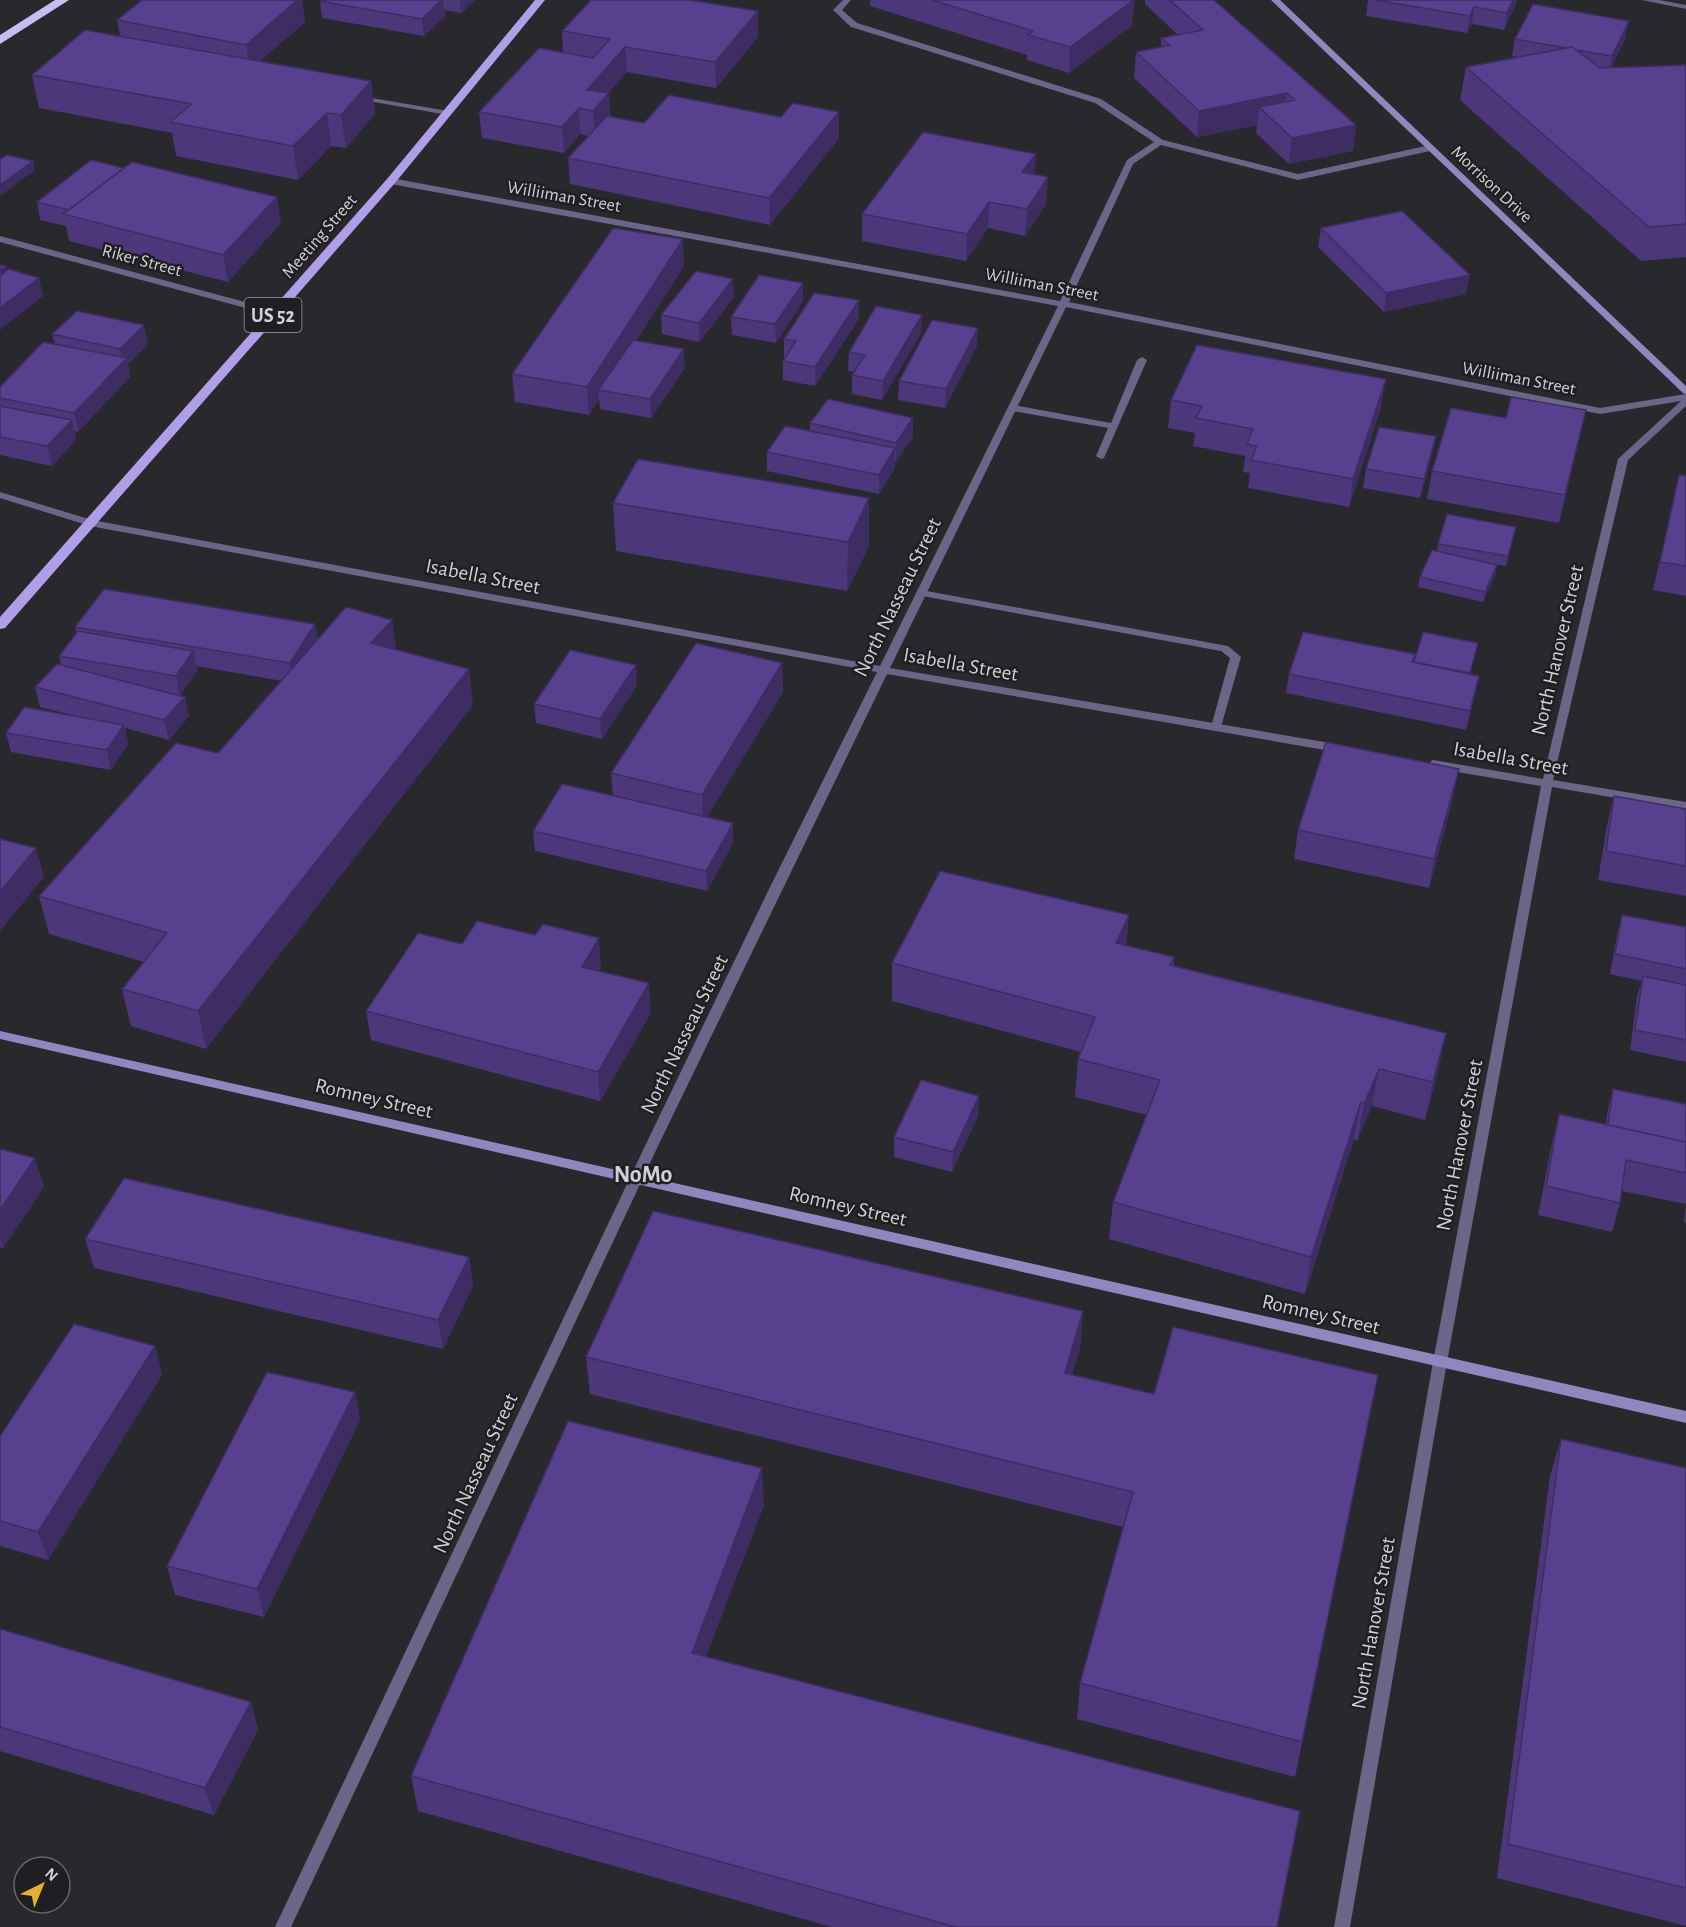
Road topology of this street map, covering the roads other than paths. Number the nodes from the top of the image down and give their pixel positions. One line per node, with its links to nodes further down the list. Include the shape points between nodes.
1 (63, 0): 8 (highway)
2 (540, 0): 10 (main road, Meeting Street / US 52)
3 (847, 0): 11 (street, via 837,10 854,25 1098,100)
4 (1275, 0): 12 (street, Morrison Drive)
5 (1646, 0): 6 (street)
6 (1674, 2): 7 (street)
7 (1686, 7)
8 (0, 40)
9 (344, 95): 10 (street)
10 (448, 113): 13 (main road, Meeting Street / US 52)
11 (1160, 142): 12 (street, via 1298,177); 15 (street, North Nasseau Street, via 1130,162)
12 (1430, 148): 18 (street, Morrison Drive)
13 (391, 181): 15 (street, Williiman Street); 16 (main road, Meeting Street / US 52)
14 (0, 240): 16 (street, Riker Street)
15 (1064, 304): 19 (street, Williiman Street, via 1600,411); 20 (street, North Nasseau Street)
16 (275, 313): 24 (main road, Meeting Street / US 52)
17 (1142, 360): 21 (street)
18 (1686, 391)
19 (1686, 399): 31 (street, North Hanover Street, via 1623,459)
20 (1013, 408): 21 (street); 25 (street, North Nasseau Street)
21 (1113, 426): 22 (street)
22 (1101, 456)
23 (0, 495): 24 (street, Isabella Street)
24 (90, 523): 26 (main road, Meeting Street / US 52); 27 (street, Isabella Street)
25 (921, 594): 27 (street, North Nasseau Street); 28 (street, via 1224,648 1236,657)
26 (0, 625)
27 (882, 670): 28 (street, Isabella Street); 34 (street, North Nasseau Street)
28 (1216, 727): 29 (street, Isabella Street)
29 (1354, 751)
30 (1422, 762): 31 (street, Isabella Street)
31 (1547, 784): 32 (street, Isabella Street); 35 (street, North Hanover Street)
32 (1686, 806)
33 (0, 1035): 34 (street, Romney Street)
34 (634, 1179): 35 (street, Romney Street); 37 (street, North Nasseau Street)
35 (1440, 1362): 36 (street, Romney Street); 38 (street, North Hanover Street)
36 (1686, 1417)
37 (283, 1927)
38 (1342, 1927)

